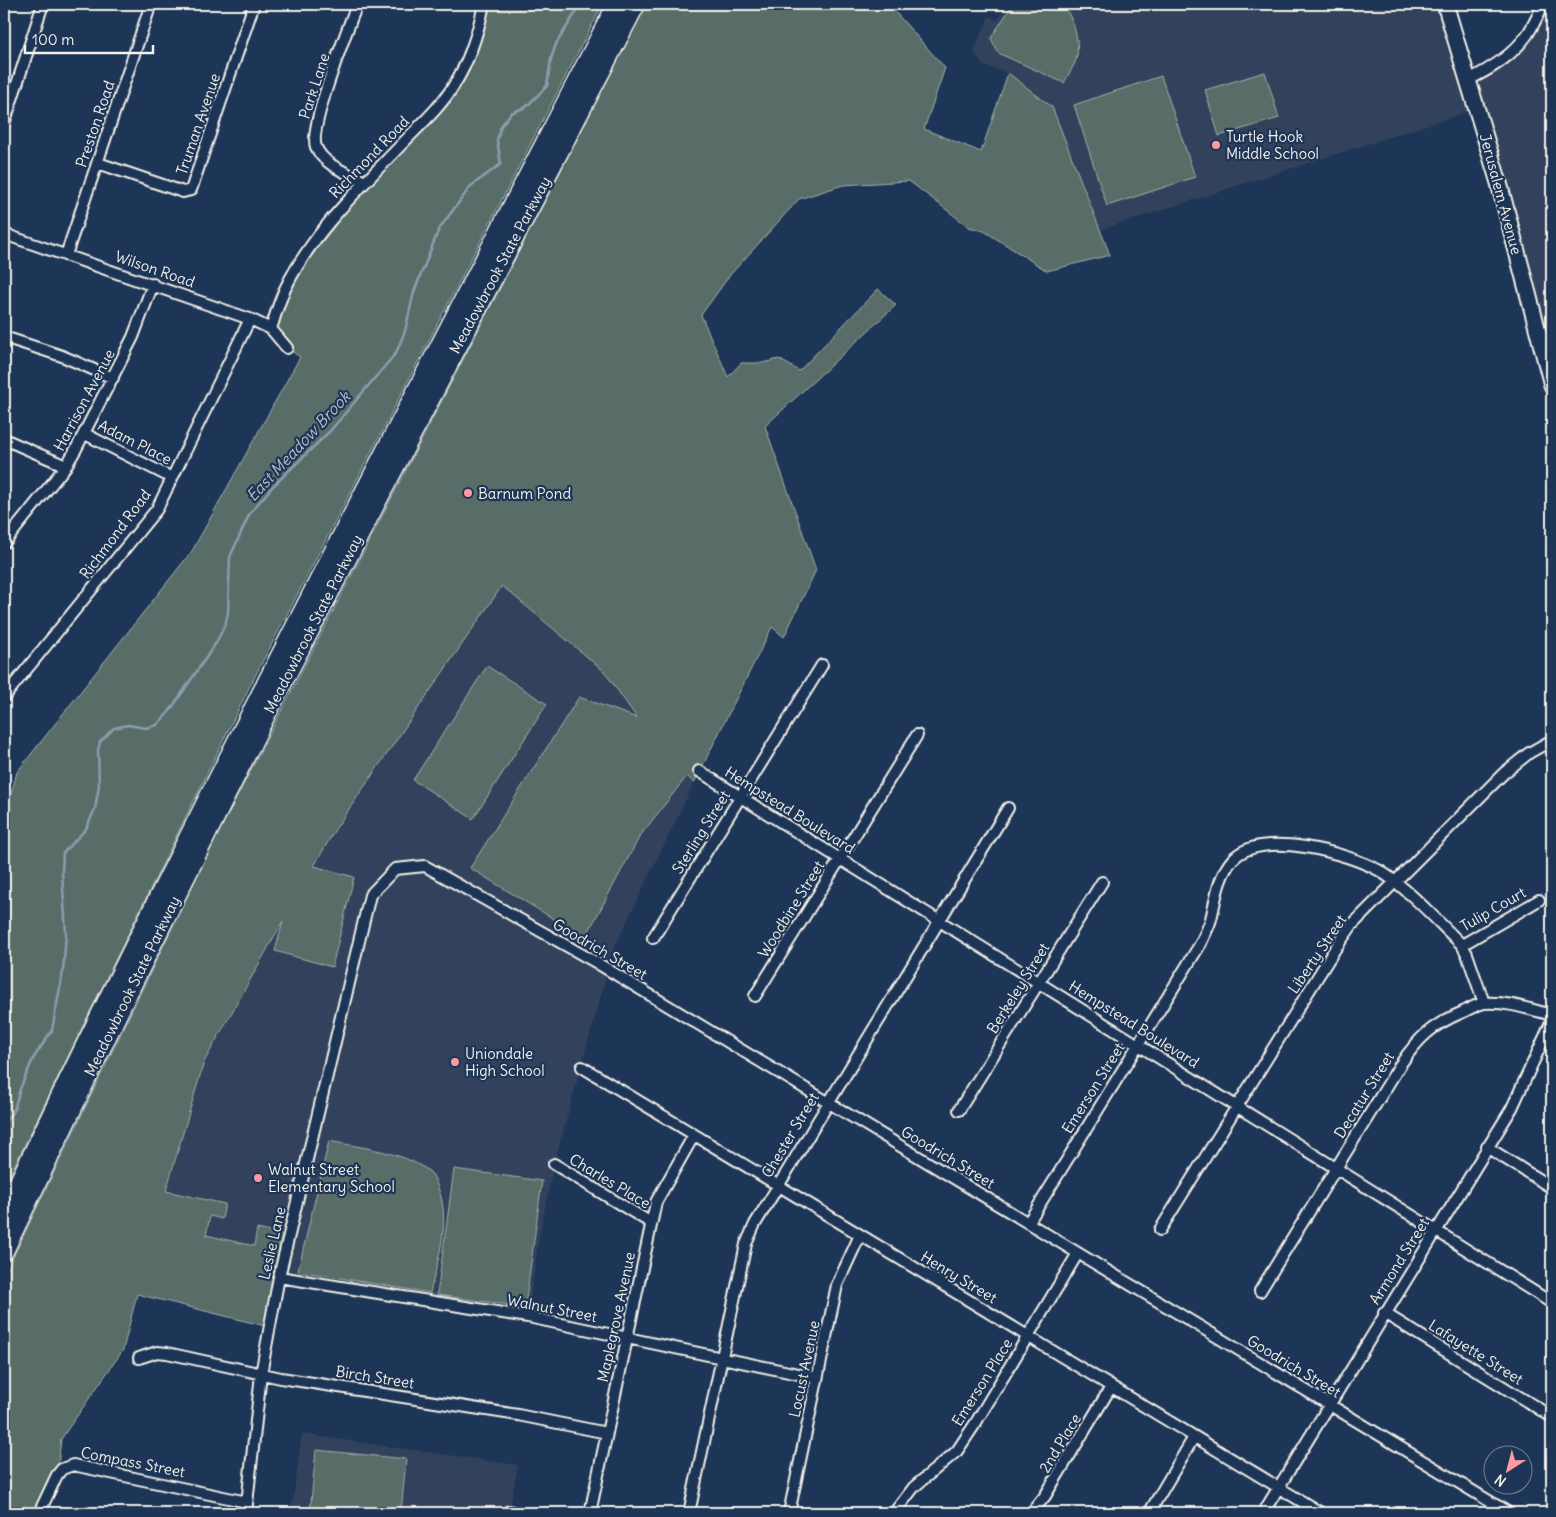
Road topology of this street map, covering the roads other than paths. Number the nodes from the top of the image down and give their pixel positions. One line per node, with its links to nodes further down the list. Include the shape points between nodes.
1 (43, 4): 11 (street)
2 (151, 4): 12 (street, Preston Road)
3 (254, 4): 12 (street, Truman Avenue, via 191,190 183,192)
4 (357, 4): 13 (street, Park Lane, via 318,118 314,140 324,160)
5 (484, 4): 13 (street, Richmond Road, via 478,33 453,87 438,107)
6 (617, 4): 60 (highway, Meadowbrook State Parkway, via 249,712)
7 (636, 4): 66 (highway, Meadowbrook State Parkway, via 270,707)
8 (1445, 4): 10 (main road, Jerusalem Avenue)
9 (1544, 4): 10 (street, via 1528,34 1514,50 1502,61)
10 (1468, 80): 21 (main road, Jerusalem Avenue)
11 (4, 124)
12 (98, 163): 15 (street, Preston Road)
13 (365, 182): 18 (street, Richmond Road, via 309,248 285,289)
14 (4, 234): 15 (street, Wilson Road)
15 (66, 255): 16 (street, Wilson Road)
16 (153, 284): 17 (street, Wilson Road); 22 (street, Harrison Avenue)
17 (250, 319): 18 (street, Wilson Road); 27 (street, Richmond Road)
18 (271, 329): 20 (street, Wilson Road)
19 (4, 337): 22 (street, via 62,356)
20 (287, 348)
21 (1550, 366): 23 (main road, Jerusalem Avenue)
22 (113, 378): 24 (street, Harrison Avenue)
23 (1552, 385)
24 (85, 434): 26 (street, Harrison Avenue); 27 (street, Adam Place)
25 (4, 439): 26 (street)
26 (66, 466): 28 (street, Harrison Avenue)
27 (172, 478): 30 (street, Richmond Road, via 147,521)
28 (4, 543)
29 (822, 665): 34 (street, Sterling Street)
30 (4, 698)
31 (917, 735): 36 (street, Woodbine Street)
32 (1552, 740): 38 (street, Liberty Street, via 1504,773)
33 (699, 771): 34 (street, Hempstead Boulevard)
34 (741, 797): 36 (street, Hempstead Boulevard); 42 (street, Sterling Street)
35 (1008, 808): 41 (street, Chester Street)
36 (840, 859): 41 (street, Hempstead Boulevard); 45 (street, Woodbine Street)
37 (1102, 882): 44 (street, Berkeley Street)
38 (1394, 882): 43 (street, Emerson Street); 49 (street, Emerson Street, via 1355,860 1317,850 1271,843 1242,851 1223,872 1201,943); 52 (street, Liberty Street, via 1352,925 1335,949)
39 (370, 895): 51 (street, Goodrich Street, via 395,869 426,866 597,963); 68 (street, Leslie Lane)
40 (1539, 900): 43 (street, Tulip Court)
41 (939, 921): 44 (street, Hempstead Boulevard); 51 (street, Chester Street)
42 (653, 938)
43 (1462, 944): 46 (street, Emerson Street)
44 (1038, 983): 49 (street, Hempstead Boulevard); 53 (street, Berkeley Street)
45 (755, 996)
46 (1484, 1003): 47 (street); 57 (street, Decatur Street, via 1440,1021 1419,1039)
47 (1552, 1016)
48 (1552, 1021): 55 (street, Armond Street, via 1512,1108)
49 (1138, 1044): 52 (street, Hempstead Boulevard); 62 (street, Emerson Street)
50 (582, 1067): 54 (street, Henry Street)
51 (828, 1102): 58 (street, Chester Street); 62 (street, Goodrich Street)
52 (1237, 1106): 57 (street, Hempstead Boulevard); 63 (street, Liberty Street)
53 (959, 1110)
54 (694, 1135): 58 (street, Henry Street); 61 (street, Maplegrove Avenue, via 661,1190)
55 (1487, 1147): 59 (street); 64 (street, Armond Street)
56 (554, 1164): 61 (street, Charles Place)
57 (1336, 1168): 64 (street, Hempstead Boulevard); 69 (street, Decatur Street)
58 (777, 1185): 65 (street, Henry Street); 75 (street, Chester Street, via 746,1244)
59 (1552, 1188)
60 (4, 1213)
61 (651, 1223): 73 (street, Maplegrove Avenue)
62 (1028, 1223): 67 (street, Goodrich Street)
63 (1160, 1230)
64 (1436, 1230): 70 (street, Hempstead Boulevard); 71 (street, Armond Street)
65 (860, 1235): 72 (street, Henry Street); 77 (street, Locust Avenue, via 837,1285)
66 (4, 1251)
67 (1078, 1253): 72 (street, Emerson Place); 79 (street, Goodrich Street)
68 (279, 1277): 73 (street, Walnut Street, via 528,1317); 76 (street, Leslie Lane)
69 (1260, 1291)
70 (1552, 1303)
71 (1384, 1313): 79 (street, Armond Street); 80 (street, Lafayette Street)
72 (1028, 1336): 78 (street, Henry Street); 90 (street, Emerson Place, via 957,1451 914,1487)
73 (627, 1338): 75 (street, Walnut Street); 81 (street, Maplegrove Avenue)
74 (139, 1358): 76 (street, Birch Street, via 157,1352 167,1353)
75 (722, 1358): 77 (street, Walnut Street); 88 (street, Chester Street)
76 (261, 1374): 81 (street, Birch Street, via 518,1415); 84 (street, Leslie Lane)
77 (818, 1378): 89 (street, Locust Avenue)
78 (1111, 1387): 82 (street, Henry Street); 91 (street, 2nd Place)
79 (1328, 1404): 83 (street, Armond Street); 95 (street, Goodrich Street)
80 (1552, 1417)
81 (607, 1433): 87 (street, Maplegrove Avenue)
82 (1194, 1437): 83 (street, Henry Street); 92 (street)
83 (1278, 1488): 93 (street, Armond Street); 94 (street, Henry Street)
84 (247, 1502): 85 (street, Compass Street, via 74,1465 57,1474); 86 (street, Leslie Lane)
85 (39, 1513)
86 (246, 1513)
87 (590, 1513)
88 (689, 1513)
89 (789, 1513)
90 (894, 1513)
91 (1032, 1513)
92 (1149, 1513)
93 (1263, 1513)
94 (1321, 1513)
95 (1509, 1513)

